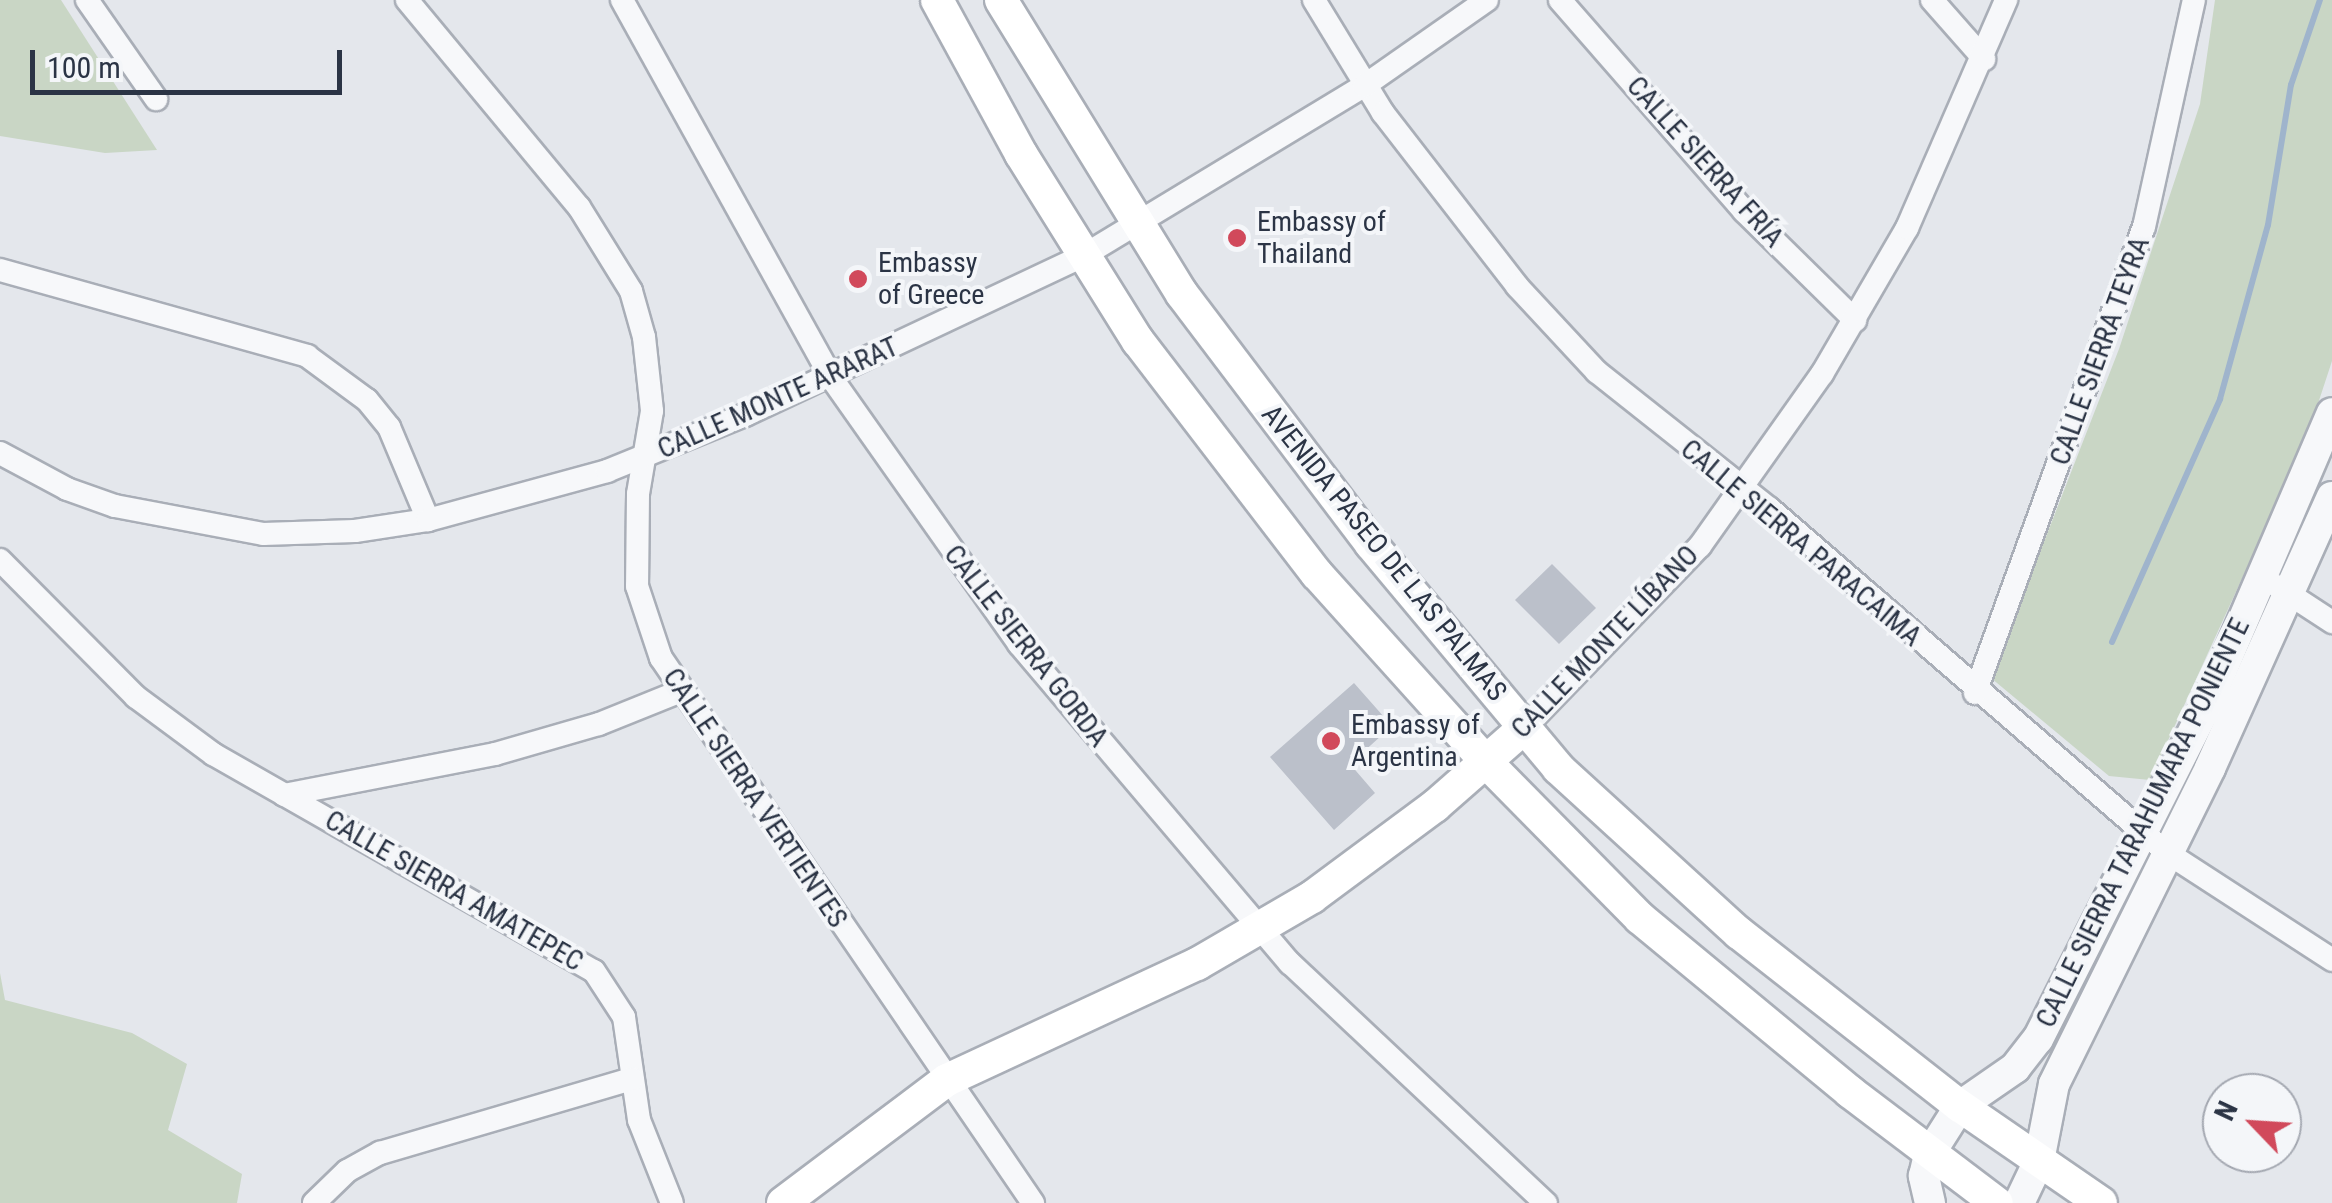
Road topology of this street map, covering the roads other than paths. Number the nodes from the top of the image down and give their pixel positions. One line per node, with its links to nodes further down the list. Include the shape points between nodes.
1 (87, 0): 14 (street)
2 (407, 0): 22 (street, CALLE SIERRA VERTIENTES, via 579,207 631,292 650,377)
3 (622, 0): 19 (street, CALLE SIERRA GORDA)
4 (937, 0): 16 (main road, AVENIDA PASEO DE LAS PALMAS)
5 (1001, 0): 15 (main road, AVENIDA PASEO DE LAS PALMAS)
6 (1314, 0): 13 (street, CALLE SIERRA PARACAIMA)
7 (1487, 0): 13 (street, CALLE MONTE ARARAT)
8 (1560, 0): 18 (street, CALLE SIERRA FRÍA, via 1744,211)
9 (1932, 0): 12 (street)
10 (2006, 0): 12 (street, CALLE MONTE LÍBANO)
11 (2194, 0): 31 (street, CALLE SIERRA TEYRA, via 2144,227)
12 (1984, 59): 18 (street, CALLE MONTE LÍBANO)
13 (1364, 86): 15 (street, CALLE MONTE ARARAT); 23 (street, CALLE SIERRA PARACAIMA, via 1517,286 1570,343 1658,425)
14 (156, 99)
15 (1139, 225): 16 (street, CALLE MONTE ARARAT); 32 (main road, AVENIDA PASEO DE LAS PALMAS, via 1301,455)
16 (1083, 256): 19 (street, CALLE MONTE ARARAT); 33 (main road, AVENIDA PASEO DE LAS PALMAS, via 1246,488)
17 (0, 270): 25 (street, via 307,356 367,400 389,428)
18 (1855, 320): 23 (street, CALLE MONTE LÍBANO)
19 (830, 376): 22 (street, CALLE MONTE ARARAT); 37 (street, CALLE SIERRA GORDA, via 1019,644)
20 (2332, 414): 27 (street, CALLE SIERRA TARAHUMARA PONIENTE)
21 (0, 452): 25 (street, CALLE MONTE ARARAT, via 66,489 217,529 308,534)
22 (646, 456): 25 (street, CALLE MONTE ARARAT); 30 (street, CALLE SIERRA VERTIENTES, via 635,532 637,586 644,621)
23 (1744, 488): 31 (street, CALLE SIERRA PARACAIMA); 32 (street, CALLE MONTE LÍBANO, via 1658,593)
24 (2332, 497): 28 (street, CALLE SIERRA TARAHUMARA PONIENTE)
25 (428, 520)
26 (0, 560): 34 (street, CALLE SIERRA AMATEPEC, via 136,697)
27 (2262, 576): 28 (street); 35 (street, CALLE SIERRA TARAHUMARA PONIENTE)
28 (2292, 596): 29 (street); 36 (street, CALLE SIERRA TARAHUMARA PONIENTE)
29 (2332, 622)
30 (681, 690): 34 (street, via 526,746); 40 (street, CALLE SIERRA VERTIENTES)
31 (1975, 693): 35 (street, CALLE SIERRA PARACAIMA)
32 (1525, 727): 33 (main road, CALLE MONTE LÍBANO); 41 (main road, AVENIDA PASEO DE LAS PALMAS, via 1670,874)
33 (1486, 762): 37 (main road, CALLE MONTE LÍBANO, via 1358,862); 42 (main road, AVENIDA PASEO DE LAS PALMAS, via 1640,918)
34 (284, 795): 39 (street, CALLE SIERRA AMATEPEC, via 594,971 624,1017)
35 (2141, 832): 36 (street, CALLE SIERRA PARACAIMA); 41 (street, CALLE SIERRA TARAHUMARA PONIENTE, via 2038,1039 2016,1068)
36 (2166, 852): 38 (street, CALLE SIERRA PARACAIMA); 43 (street, CALLE SIERRA TARAHUMARA PONIENTE, via 2054,1084)
37 (1258, 928): 40 (main road, CALLE MONTE LÍBANO, via 1197,964); 48 (street, CALLE SIERRA GORDA, via 1417,1087)
38 (2332, 960)
39 (632, 1079): 44 (street, via 380,1153 347,1171); 45 (street, CALLE SIERRA AMATEPEC, via 652,1161)
40 (946, 1080): 46 (main road, CALLE MONTE LÍBANO); 47 (street, CALLE SIERRA VERTIENTES)
41 (1960, 1106): 42 (street, CALLE SIERRA TARAHUMARA PONIENTE); 43 (main road, AVENIDA PASEO DE LAS PALMAS)
42 (1928, 1155): 49 (street); 50 (main road, AVENIDA PASEO DE LAS PALMAS)
43 (2039, 1161): 51 (street, CALLE SIERRA TARAHUMARA PONIENTE); 52 (main road, AVENIDA PASEO DE LAS PALMAS)
44 (314, 1203)
45 (672, 1203)
46 (782, 1203)
47 (1033, 1203)
48 (1546, 1203)
49 (1930, 1203)
50 (1996, 1203)
51 (2018, 1203)
52 (2100, 1203)

